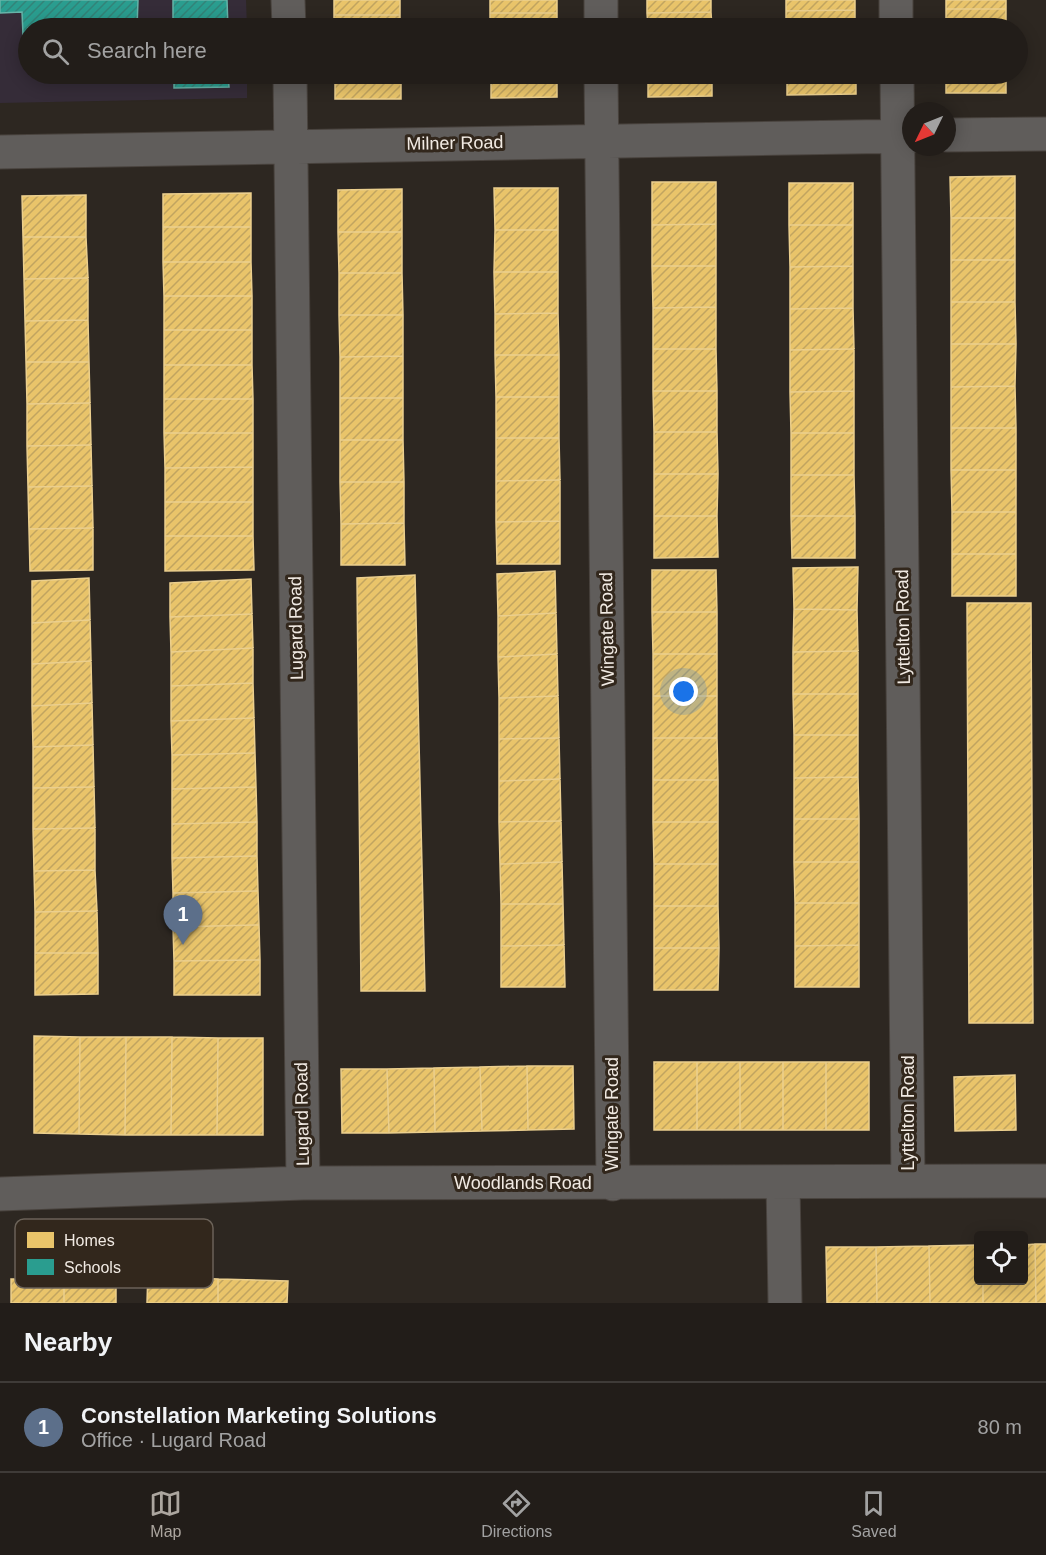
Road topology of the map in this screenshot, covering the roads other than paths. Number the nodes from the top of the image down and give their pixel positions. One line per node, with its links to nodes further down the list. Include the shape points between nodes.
1 (288, 0): 4 (street)
2 (601, 0): 5 (street)
3 (896, 0): 6 (street)
4 (289, 18)
5 (601, 18)
6 (896, 18)
7 (290, 84): 15 (street, Lugard Road)
8 (601, 84): 14 (street, Wingate Road)
9 (898, 84): 10 (street, Lyttelton Road)
10 (902, 118)
11 (1046, 134): 12 (street)
12 (956, 135)
13 (902, 136): 14 (street, Milner Road)
14 (602, 141): 15 (street, Milner Road); 22 (street, Wingate Road)
15 (291, 145): 16 (street, Milner Road); 21 (street, Lugard Road)
16 (0, 152)
17 (904, 156): 18 (street, Lyttelton Road)
18 (908, 1181): 19 (street, Woodlands Road); 20 (street, Woodlands Road)
19 (1046, 1181)
20 (783, 1182): 22 (street, Woodlands Road); 24 (street)
21 (303, 1183): 22 (street, Woodlands Road); 23 (street, Woodlands Road)
22 (613, 1184)
23 (0, 1194)
24 (785, 1303)

